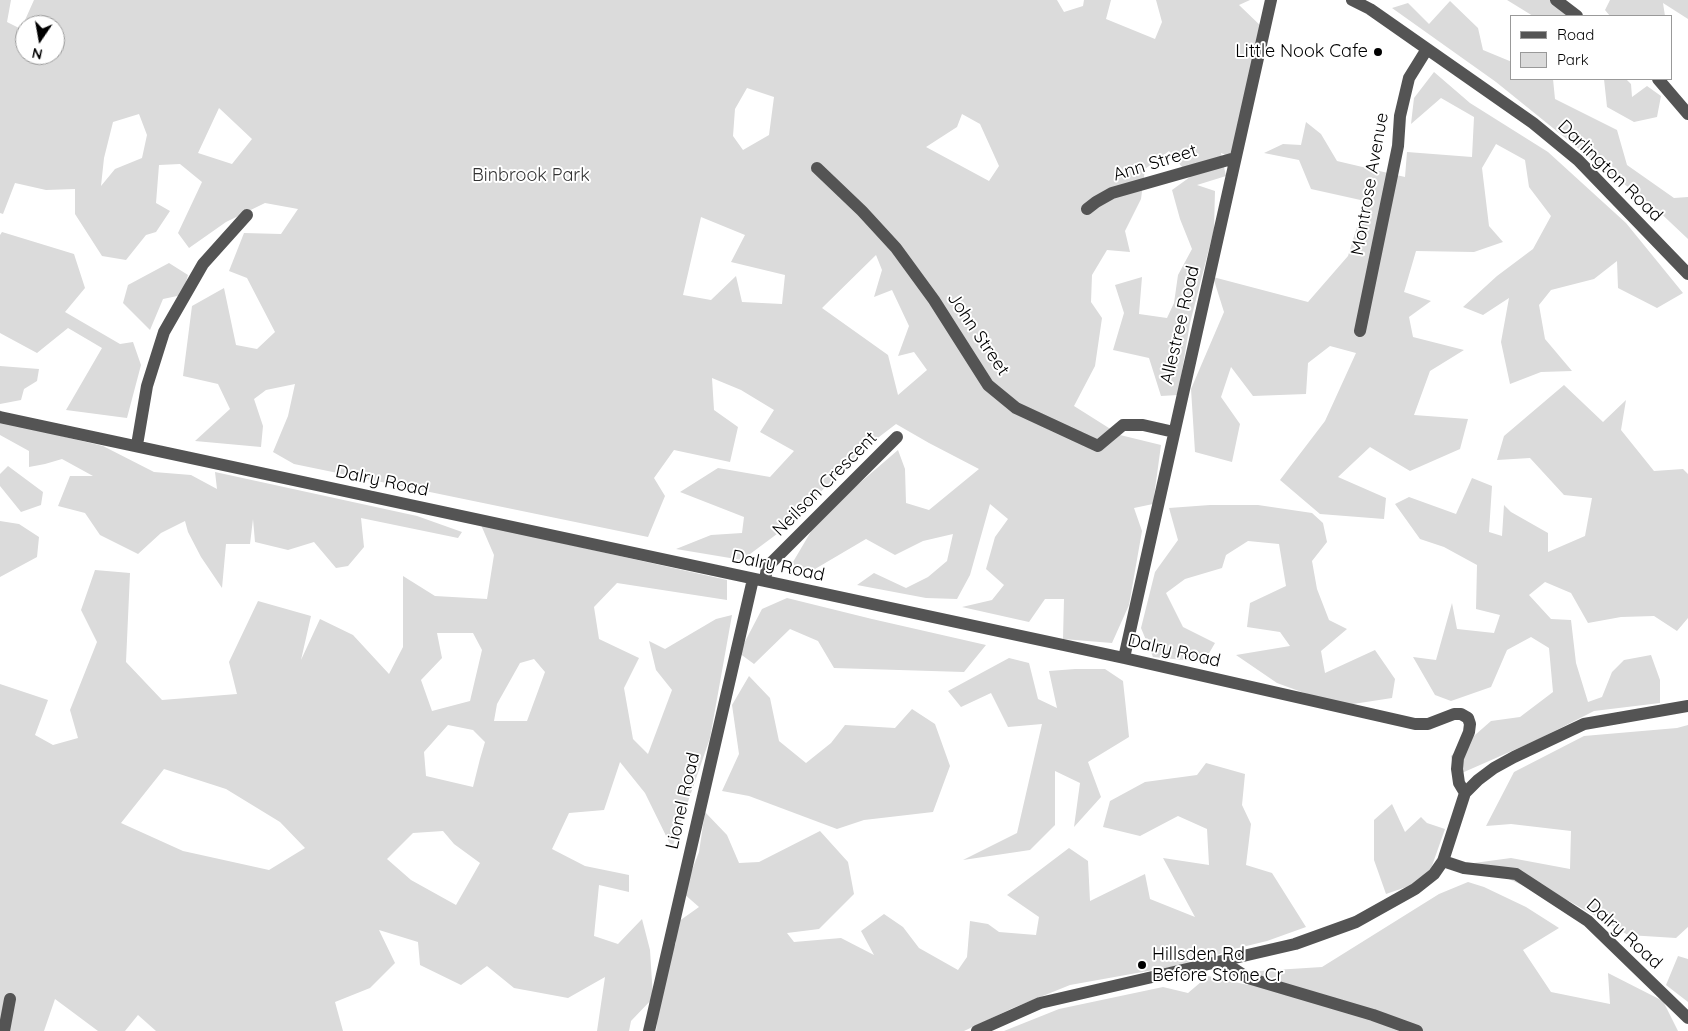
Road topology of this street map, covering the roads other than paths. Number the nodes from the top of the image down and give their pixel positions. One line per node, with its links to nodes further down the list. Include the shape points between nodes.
1 (1271, 0): 9 (street, Allestree Road)
2 (1352, 0): 4 (street, Darlington Road)
3 (1556, 0): 5 (street)
4 (1372, 5): 6 (street, Darlington Road)
5 (1576, 15)
6 (1427, 49): 13 (street, Darlington Road, via 1533,123 1578,160); 14 (street, Montrose Avenue, via 1409,78 1402,107 1398,146)
7 (1659, 80): 8 (street)
8 (1688, 114)
9 (1235, 158): 11 (street, Ann Street, via 1112,193); 16 (street, Allestree Road)
10 (817, 168): 16 (street, John Street, via 896,248 934,300 988,385 1016,408 1098,446 1123,425 1143,425)
11 (1087, 209)
12 (247, 215): 18 (street, via 202,264 164,332 147,386)
13 (1688, 274)
14 (1360, 331)
15 (0, 417): 18 (street, Dalry Road)
16 (1174, 432): 20 (street, Allestree Road)
17 (897, 437): 19 (street, Neilson Crescent, via 767,567)
18 (136, 445): 19 (street, Dalry Road)
19 (759, 580): 20 (street, Dalry Road); 28 (street, Lionel Road)
20 (1124, 658): 22 (street, Dalry Road, via 1415,724 1428,724 1454,714 1465,715 1470,724 1469,732 1457,769 1459,783)
21 (1688, 706): 22 (street, via 1584,724 1494,768)
22 (1465, 793): 23 (street)
23 (1443, 861): 24 (street, via 1434,874 1415,889 1356,922 1295,944); 26 (street, Dalry Road, via 1464,868 1516,874 1588,921)
24 (1222, 961): 29 (street, via 1040,1003); 30 (street, via 1248,978)
25 (10, 999): 27 (street)
26 (1688, 1018)
27 (4, 1031)
28 (649, 1031)
29 (977, 1031)
30 (1417, 1031)

